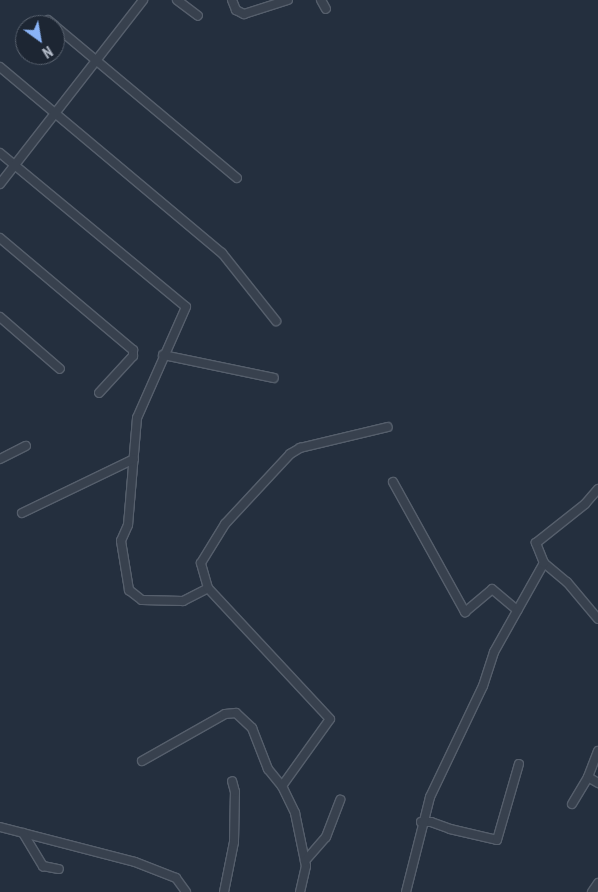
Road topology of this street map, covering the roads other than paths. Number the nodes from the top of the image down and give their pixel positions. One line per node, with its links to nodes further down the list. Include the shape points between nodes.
1 (142, 0): 9 (street)
2 (177, 0): 7 (street)
3 (232, 0): 4 (street, via 236,10 244,14)
4 (288, 0)
5 (321, 0): 6 (street)
6 (326, 9)
7 (198, 16)
8 (65, 34): 9 (street)
9 (96, 59): 11 (street); 14 (street)
10 (0, 66): 11 (street)
11 (56, 112): 13 (street); 18 (street, via 222,252)
12 (0, 153): 13 (street)
13 (15, 165): 15 (street); 19 (street, via 186,306 186,312)
14 (237, 178)
15 (0, 184)
16 (0, 238): 22 (street, via 133,350 133,356)
17 (0, 317): 20 (street)
18 (276, 321)
19 (163, 356): 21 (street); 26 (street, via 137,418)
20 (60, 369)
21 (274, 378)
22 (99, 393)
23 (388, 427): 31 (street, via 300,448 290,454 225,524 201,563)
24 (26, 446): 25 (street)
25 (0, 458)
26 (134, 459): 29 (street); 31 (street, via 128,525 121,541 129,590 142,600 183,601)
27 (393, 482): 32 (street, via 464,612 492,589)
28 (598, 489): 30 (street, via 585,504 537,540 536,546)
29 (22, 513)
30 (544, 563): 32 (street); 33 (street, via 567,582)
31 (208, 588): 40 (street, via 330,718)
32 (516, 610): 43 (street, via 494,652)
33 (598, 619)
34 (598, 750): 37 (street)
35 (142, 761): 40 (street, via 233,711 252,728 268,769)
36 (519, 764): 43 (street, via 497,840)
37 (588, 777): 39 (street); 42 (street)
38 (232, 781): 50 (street, via 236,792 234,842)
39 (598, 783)
40 (282, 786): 46 (street, via 295,813)
41 (340, 800): 46 (street, via 326,838)
42 (572, 804)
43 (421, 822): 52 (street)
44 (0, 827): 45 (street)
45 (23, 833): 47 (street, via 39,862 46,868); 49 (street, via 151,867 176,878)
46 (305, 861): 51 (street, via 306,873)
47 (59, 869)
48 (598, 883): 53 (street)
49 (186, 892)
50 (224, 892)
51 (300, 892)
52 (406, 892)
53 (592, 892)

